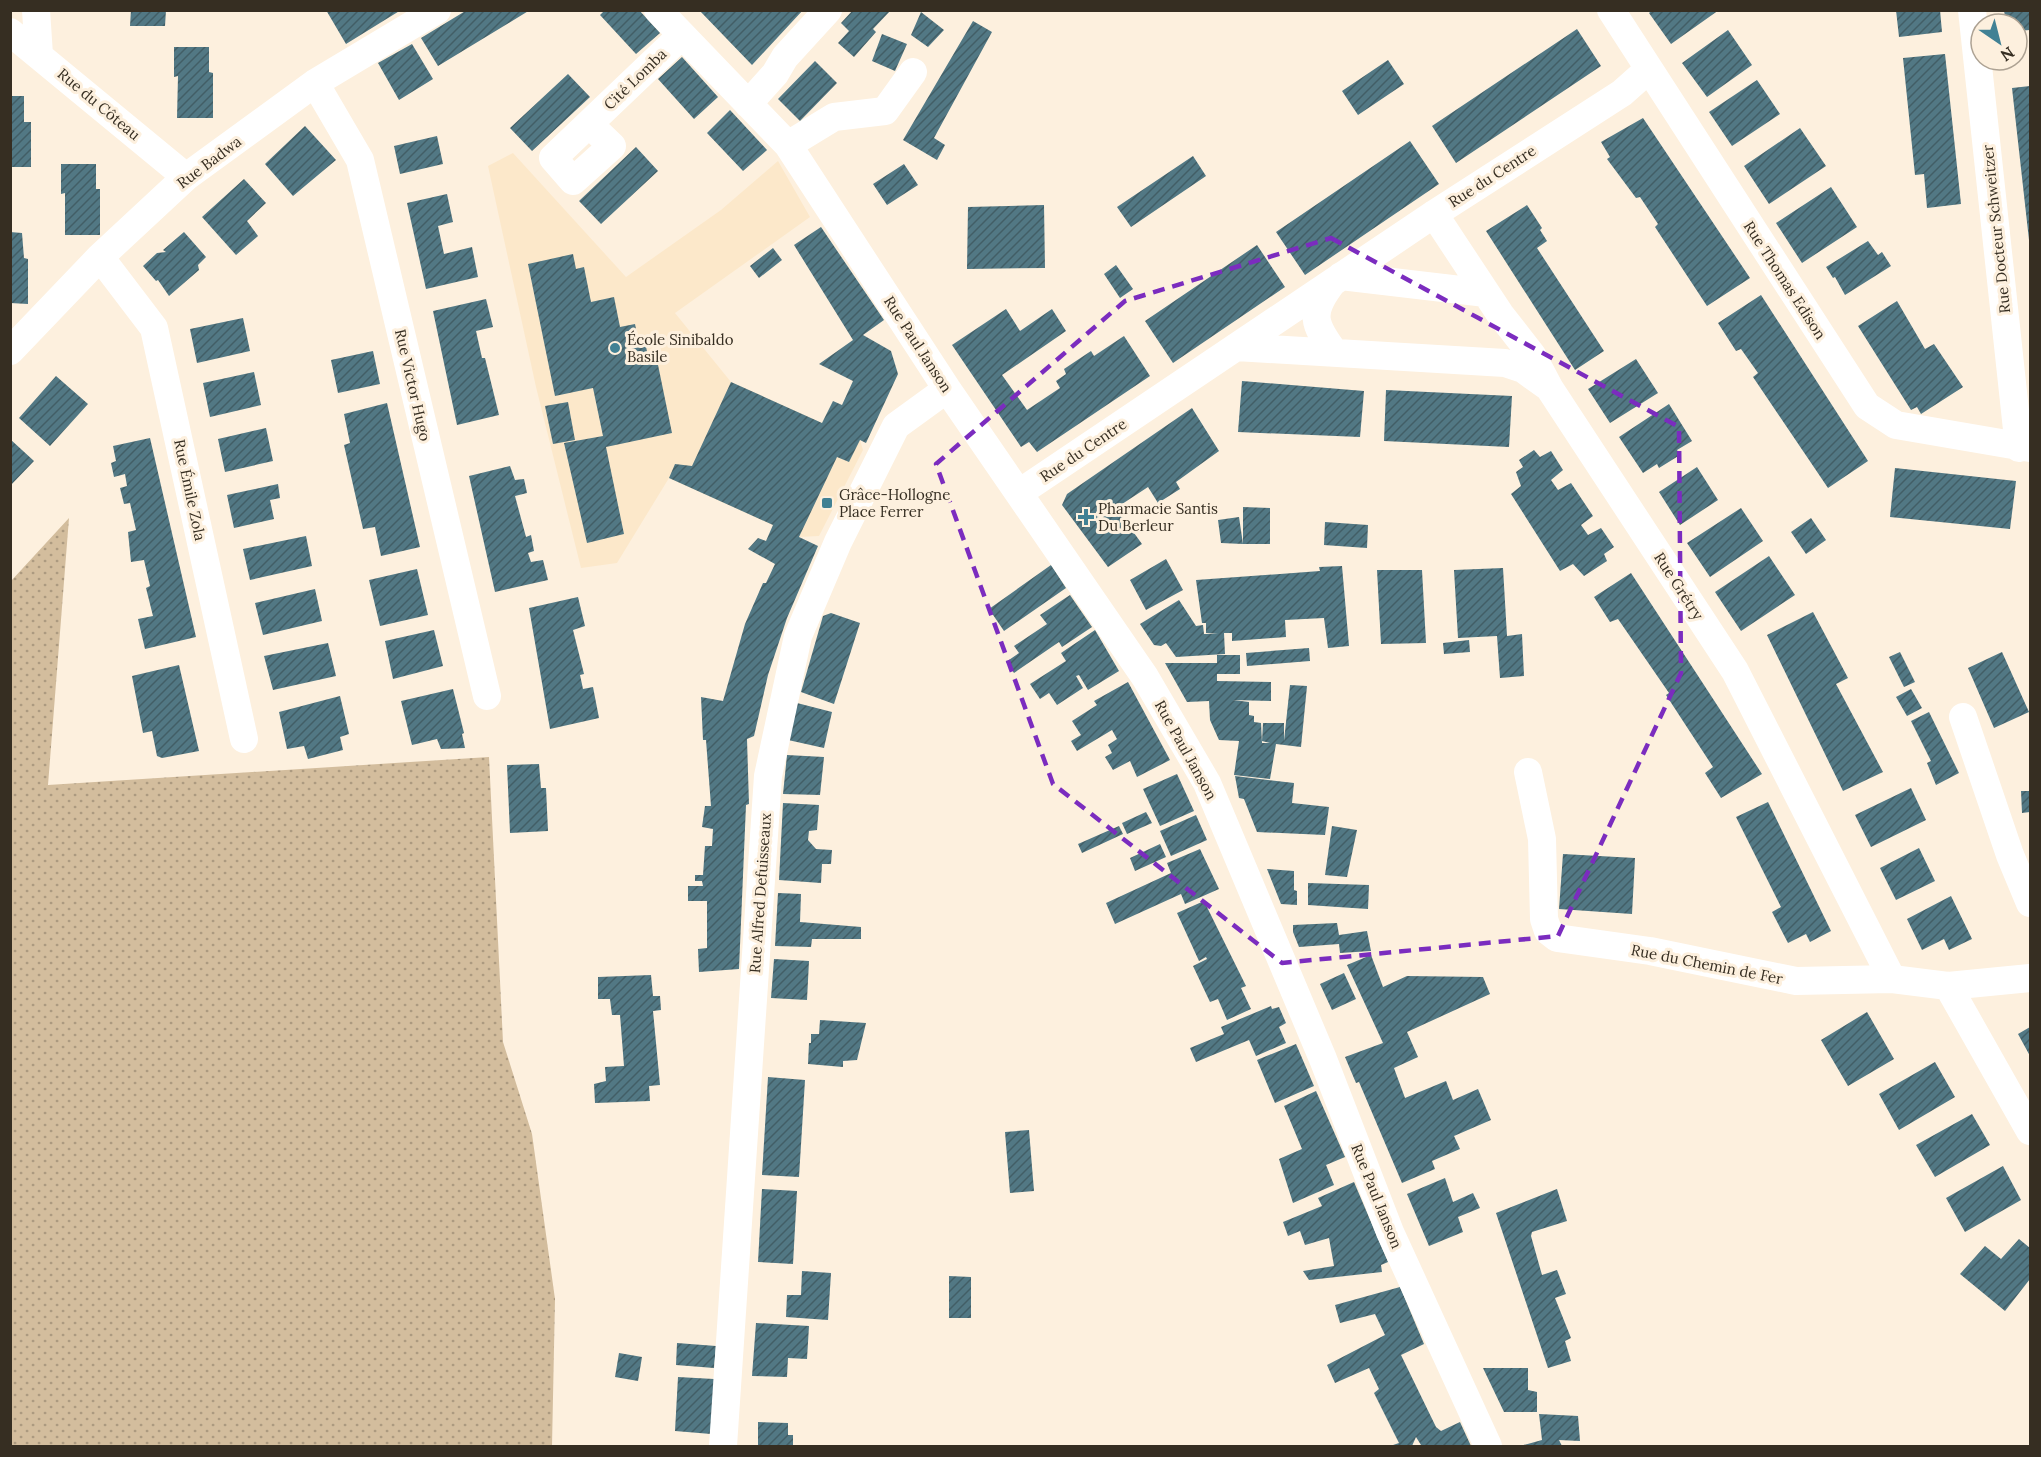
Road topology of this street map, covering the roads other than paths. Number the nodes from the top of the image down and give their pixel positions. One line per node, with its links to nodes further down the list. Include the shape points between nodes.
1 (36, 10): 9 (street)
2 (437, 10): 12 (street, Rue Badwa)
3 (658, 10): 8 (street, Rue Paul Janson)
4 (828, 10): 13 (street)
5 (1611, 10): 10 (street, Rue Thomas Edison)
6 (1972, 10): 27 (street, Rue Docteur Schweitzer)
7 (10, 32): 9 (street, Rue du Côteau)
8 (682, 35): 13 (street, Rue Paul Janson); 14 (street, Cité Lomba)
9 (39, 55): 16 (street, Rue du Côteau)
10 (1649, 69): 17 (street, Rue du Centre, via 1622,93); 27 (street, Rue Thomas Edison, via 1868,406 1896,425)
11 (913, 72): 15 (street, via 885,111 834,117)
12 (315, 83): 16 (street, Rue Badwa); 29 (street, Rue Victor Hugo, via 360,160)
13 (748, 104): 15 (street, Rue Paul Janson)
14 (589, 124)
15 (788, 145): 26 (street, Rue Paul Janson)
16 (186, 177): 18 (street, Rue Badwa)
17 (1434, 214): 19 (street, Rue du Centre); 20 (street, Rue Grétry)
18 (100, 257): 22 (street, Rue Badwa); 31 (street, Rue Émile Zola, via 154,328)
19 (1337, 279): 20 (street); 21 (street, Rue du Centre); 23 (street, Rue du Centre, via 1319,300 1316,312 1318,330)
20 (1488, 296): 24 (street, via 1500,331 1498,346 1485,357); 25 (street, Rue Grétry, via 1528,349)
21 (1236, 347): 23 (street); 28 (street, Rue du Centre)
22 (10, 351)
23 (1335, 353): 24 (street)
24 (1468, 361): 25 (street, via 1515,366)
25 (1550, 388): 35 (street, Rue Grétry, via 1735,671)
26 (948, 389): 28 (street, Rue Paul Janson); 38 (street, Rue Alfred Defuisseaux, via 896,426 838,542 798,636 773,752 768,776)
27 (2025, 448)
28 (1020, 493): 39 (street, Rue Paul Janson, via 1145,677 1207,783 1323,1059 1390,1232)
29 (487, 696)
30 (1963, 717): 33 (street, via 2010,855)
31 (244, 739)
32 (1528, 772): 35 (street, Rue du Chemin de Fer, via 1542,839 1544,919 1548,931 1565,940 1650,951 1796,981)
33 (2031, 903)
34 (2031, 978): 36 (street, Rue du Chemin de Fer)
35 (1892, 979): 36 (street, Rue du Chemin de Fer)
36 (1948, 986): 37 (street)
37 (2031, 1131)
38 (723, 1446)
39 (1488, 1446)

